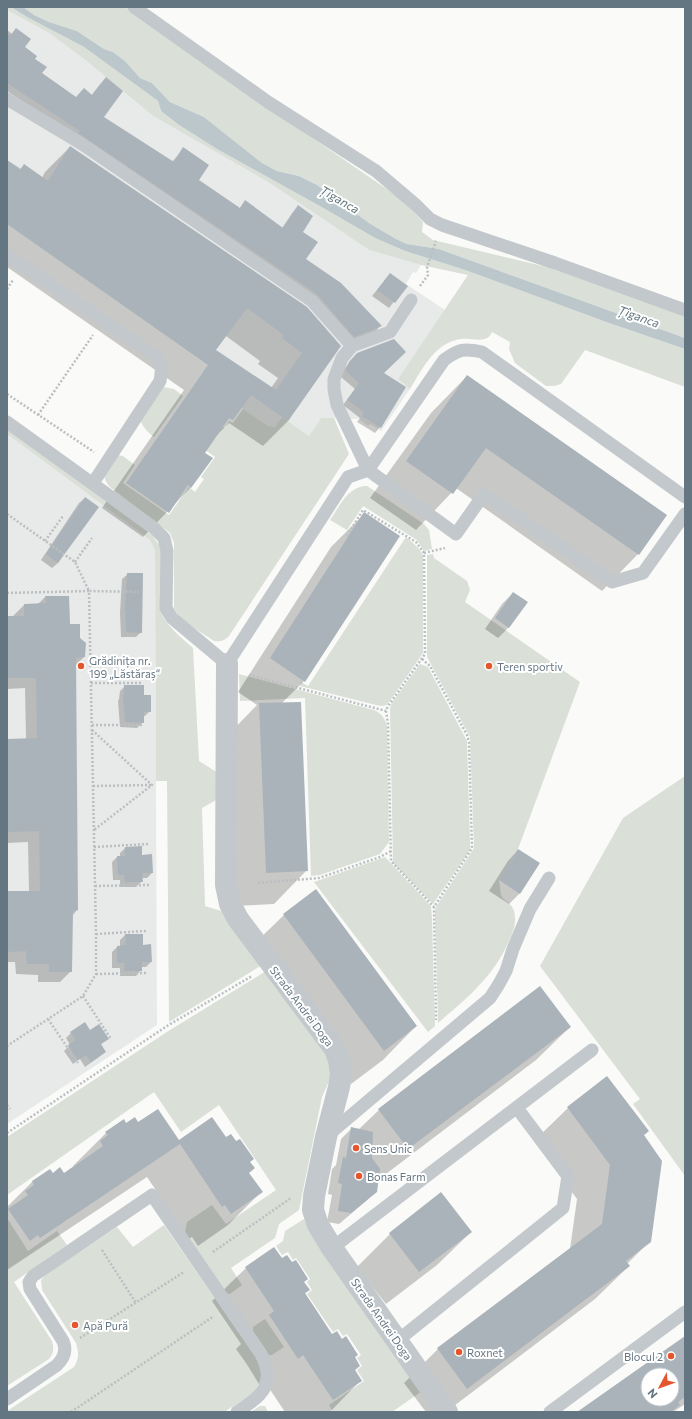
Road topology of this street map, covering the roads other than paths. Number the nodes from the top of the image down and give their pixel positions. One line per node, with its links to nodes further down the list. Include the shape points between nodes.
1 (134, 7): 5 (lane, via 268,102 376,171 430,219)
2 (7, 99): 6 (lane, via 82,144 312,301)
3 (7, 256): 9 (lane, via 160,361 160,381)
4 (411, 300): 6 (lane, via 390,332)
5 (685, 310)
6 (352, 346): 8 (lane, via 337,369 334,389 337,405)
7 (7, 422): 9 (lane)
8 (368, 470): 10 (lane, via 444,360 455,352 468,349 482,352); 11 (lane, via 456,534 484,494 612,582 643,573); 12 (lane, via 348,477)
9 (93, 483): 12 (lane, via 164,538 167,551 166,608 172,618)
10 (685, 498)
11 (685, 514)
12 (227, 666): 16 (street, Strada Andrei Doga, via 226,885 230,904 238,919 334,1049 339,1060 339,1087)
13 (549, 878): 16 (lane, via 530,909 499,984 490,998)
14 (592, 1050): 15 (lane)
15 (517, 1108): 17 (lane); 19 (lane, via 568,1176 563,1208)
16 (326, 1137): 17 (street, Strada Andrei Doga, via 313,1210 318,1226)
17 (332, 1248): 19 (street, Strada Andrei Doga)
18 (685, 1312): 23 (lane)
19 (397, 1341): 22 (street, Strada Andrei Doga)
20 (7, 1399): 21 (lane, via 57,1365 61,1361 65,1347 33,1296 29,1282 33,1276 152,1195 266,1364 267,1383 263,1391 258,1398)
21 (237, 1412)
22 (447, 1412)
23 (550, 1412)

